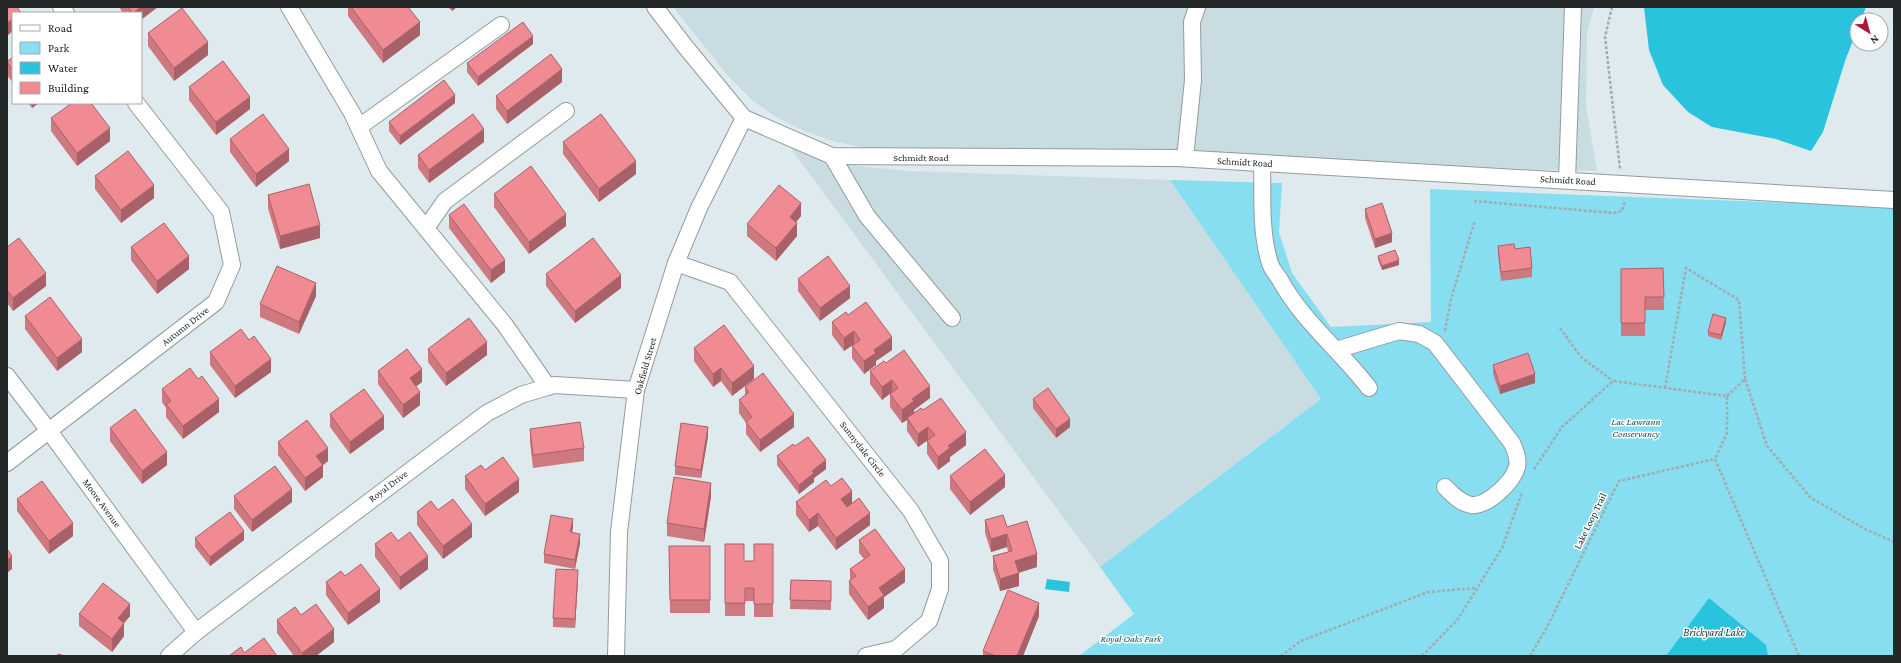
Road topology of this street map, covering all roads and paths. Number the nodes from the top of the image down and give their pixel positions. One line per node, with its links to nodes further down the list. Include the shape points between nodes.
1 (289, 7): 10 (street)
2 (655, 7): 9 (street, Schmidt Road)
3 (1197, 7): 12 (street, via 1192,22 1193,80)
4 (1573, 7): 14 (street)
5 (1612, 7): 15 (path, via 1605,37)
6 (501, 25): 10 (street)
7 (137, 104): 33 (street, Autumn Drive, via 221,212 232,265 216,302)
8 (566, 111): 19 (street, via 445,201)
9 (744, 118): 11 (street, Schmidt Road); 20 (street, Oakfield Street, via 699,208)
10 (359, 127): 19 (street, via 379,171)
11 (832, 156): 12 (street, Schmidt Road); 21 (street, via 867,216)
12 (1185, 158): 13 (street, Schmidt Road)
13 (1262, 163): 14 (street, Schmidt Road); 23 (street, via 1263,235 1269,262 1287,294 1312,326)
14 (1567, 180): 15 (street, Schmidt Road)
15 (1622, 183): 16 (street, Schmidt Road); 17 (path, via 1627,197 1622,211 1614,213)
16 (1894, 200)
17 (1474, 201)
18 (1475, 220): 24 (path, via 1451,299)
19 (426, 228): 28 (street, via 505,325)
20 (676, 264): 31 (street, Oakfield Street); 43 (street, Sunnydale Circle, via 730,282 911,511 940,561 940,589 929,621 896,649)
21 (952, 318)
22 (1560, 328): 27 (path, via 1581,357)
23 (1336, 350): 24 (street, via 1399,331 1419,334 1435,343); 29 (street)
24 (1443, 353): 36 (street, via 1512,443)
25 (7, 376): 33 (street, Moore Avenue)
26 (1745, 379): 30 (path, via 1739,300 1686,268); 32 (path); 38 (path, via 1767,446 1811,498 1865,529)
27 (1613, 381): 30 (path); 36 (path, via 1562,427)
28 (548, 387): 31 (street, Royal Drive, via 554,385); 40 (street, Royal Drive, via 521,395 486,413)
29 (1369, 388)
30 (1665, 388): 32 (path)
31 (636, 390): 42 (street, Oakfield Street, via 619,532)
32 (1727, 396): 34 (path, via 1727,433)
33 (49, 431): 35 (street, Autumn Drive); 40 (street, Moore Avenue)
34 (1715, 460): 46 (path, Lake Loop Trail, via 1619,481); 47 (path)
35 (7, 462)
36 (1520, 477): 37 (street, via 1512,478 1486,502 1471,505 1457,499); 39 (path, via 1502,548)
37 (1445, 487)
38 (1894, 542)
39 (1477, 588): 44 (path, via 1428,592 1301,641); 45 (path, via 1458,619)
40 (196, 632): 41 (street, Royal Drive)
41 (169, 656)
42 (616, 656)
43 (866, 656)
44 (1281, 656)
45 (1422, 656)
46 (1530, 656)
47 (1799, 656)

